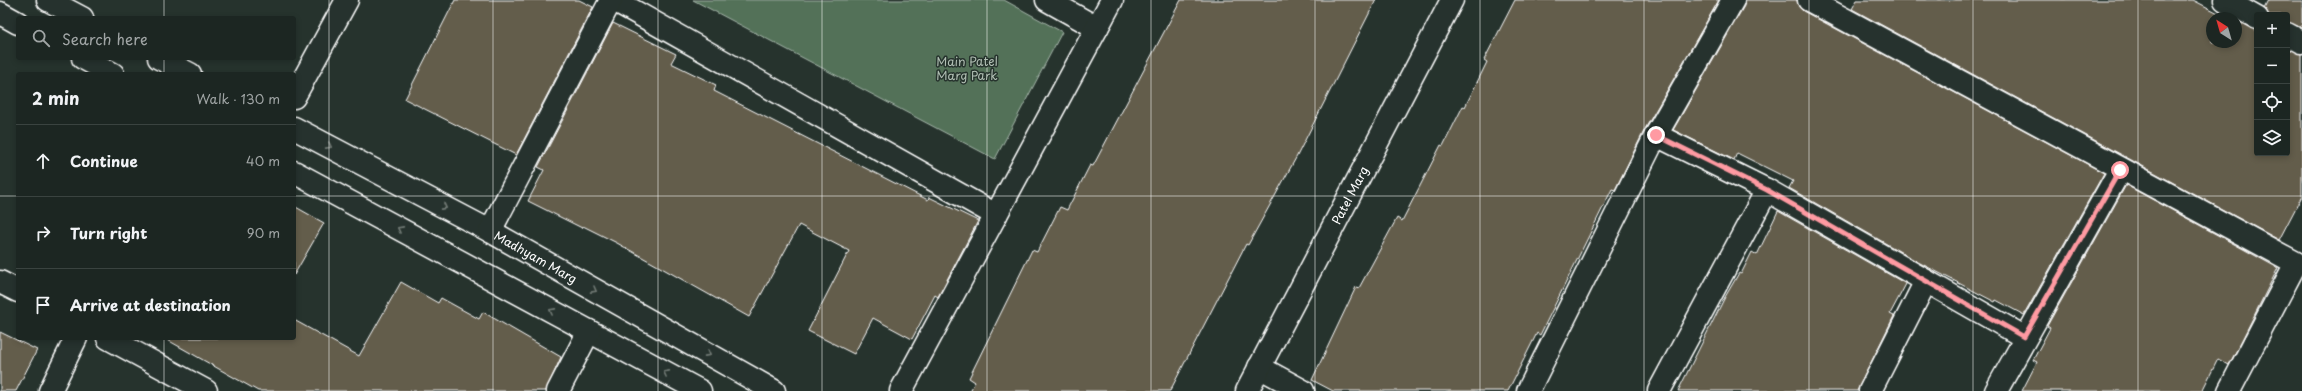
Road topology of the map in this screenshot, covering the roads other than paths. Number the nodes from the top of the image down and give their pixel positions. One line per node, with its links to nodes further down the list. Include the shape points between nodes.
1 (48, 0): 12 (street)
2 (347, 0): 22 (street)
3 (611, 0): 29 (street)
4 (614, 0): 28 (street)
5 (1047, 0): 15 (street)
6 (1112, 0): 15 (street)
7 (1452, 0): 38 (street, Patel Marg)
8 (1733, 0): 24 (street)
9 (1809, 0): 25 (street)
10 (2225, 0): 13 (street)
11 (0, 13): 14 (street)
12 (78, 16)
13 (2254, 16)
14 (16, 22)
15 (1097, 28): 28 (street)
16 (2290, 36): 17 (street)
17 (2302, 42)
18 (87, 60): 20 (street)
19 (163, 60): 21 (street)
20 (109, 72)
21 (186, 72)
22 (296, 93)
23 (296, 129): 29 (street, Madhyam Marg, one-way to 29)
24 (1656, 135): 27 (street); 47 (street)
25 (2120, 170): 30 (street); 35 (street)
26 (296, 173): 34 (street, one-way to 26)
27 (1767, 190): 31 (street); 48 (street)
28 (996, 215): 44 (street)
29 (490, 231): 43 (street, Madhyam Marg, one-way to 43)
30 (2299, 258): 51 (street)
31 (1926, 281): 35 (street); 49 (street)
32 (0, 282): 33 (street)
33 (16, 290)
34 (589, 331): 41 (street); 42 (street, one-way to 34)
35 (2024, 337): 50 (street)
36 (75, 340): 39 (street)
37 (112, 340): 40 (street)
38 (1259, 367): 45 (street, Patel Marg); 46 (street)
39 (50, 391)
40 (206, 391)
41 (558, 391)
42 (700, 391)
43 (774, 391)
44 (901, 391)
45 (1247, 391)
46 (1303, 391)
47 (1528, 391)
48 (1659, 391)
49 (1870, 391)
50 (1996, 391)
51 (2229, 391)

